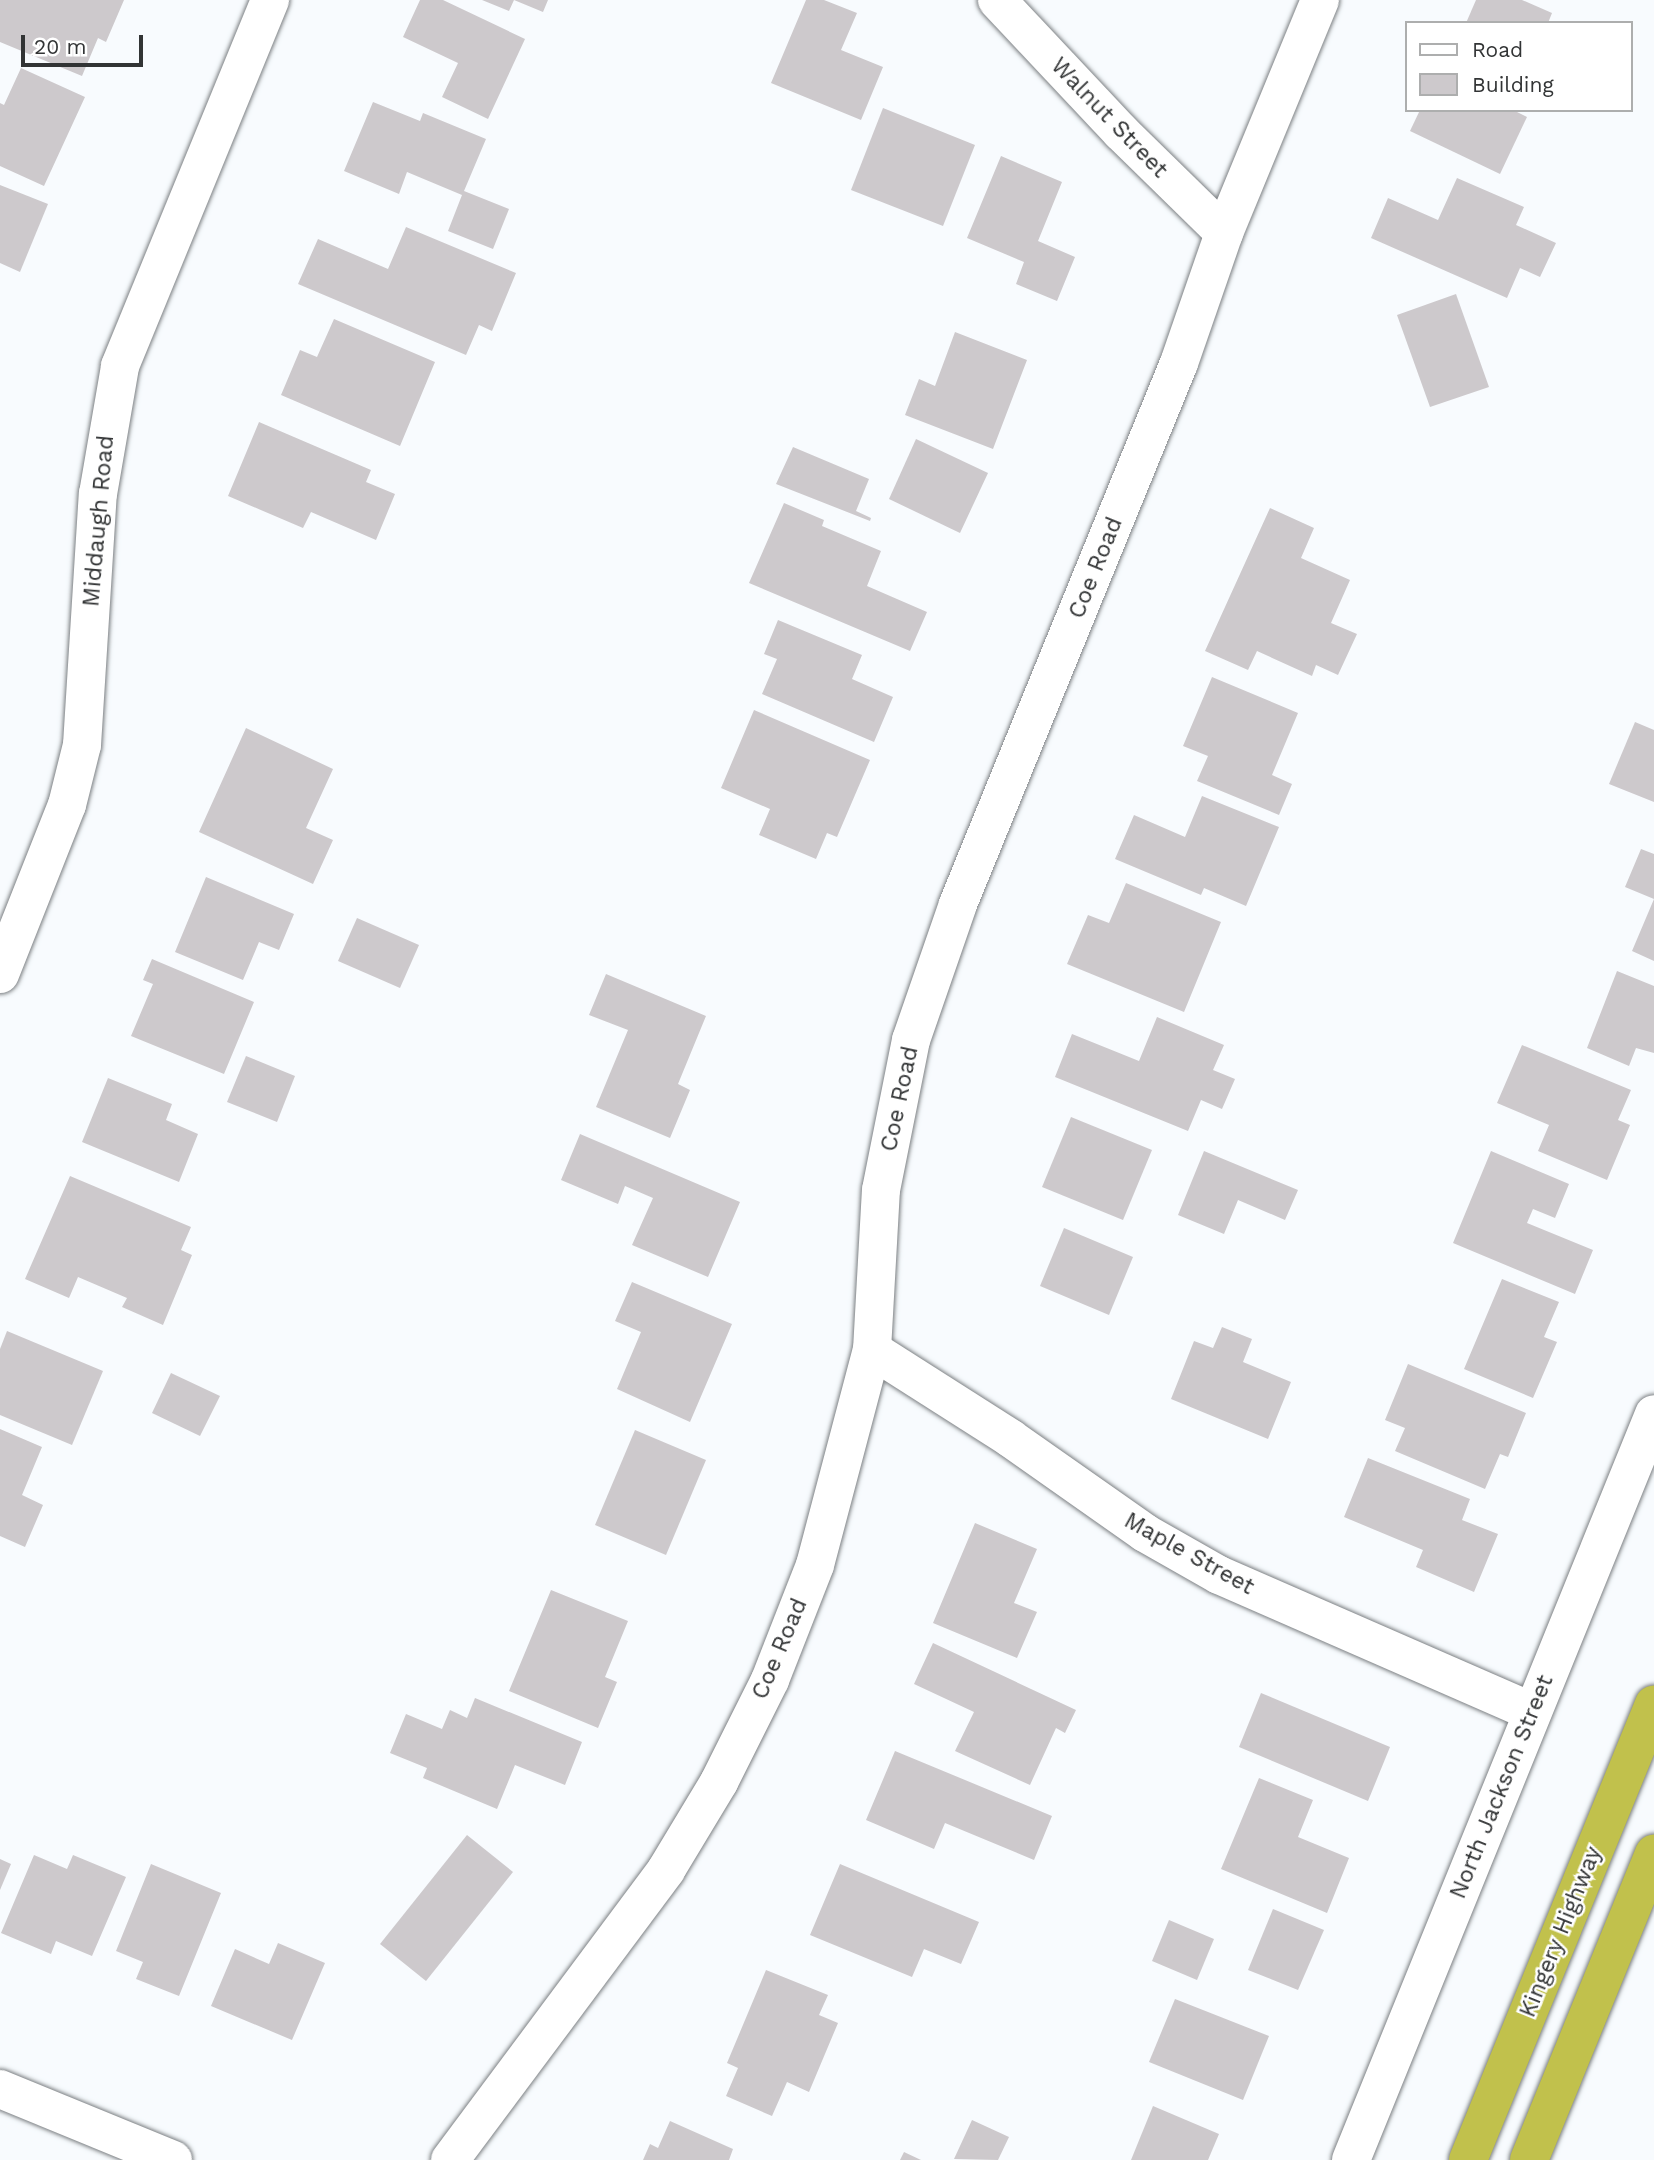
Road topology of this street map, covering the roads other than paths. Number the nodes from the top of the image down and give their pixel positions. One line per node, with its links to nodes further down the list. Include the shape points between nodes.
1 (270, 0): 5 (street, Middaugh Road, via 120,366 97,494 82,745 67,805)
2 (997, 0): 4 (street, Walnut Street)
3 (1320, 0): 4 (street, Coe Road)
4 (1224, 233): 6 (street, Coe Road, via 1180,363 958,904 911,1040 881,1191)
5 (0, 974)
6 (872, 1350): 9 (street, Maple Street, via 1010,1438 1145,1533 1219,1576); 13 (street, Coe Road, via 816,1565 770,1680 719,1782 616,1941)
7 (1654, 1414): 9 (street, North Jackson Street)
8 (1654, 1704): 15 (highway, Kingery Highway)
9 (1532, 1712): 14 (street, North Jackson Street)
10 (1654, 1853): 16 (highway)
11 (0, 2089): 12 (street)
12 (173, 2160)
13 (450, 2160)
14 (1351, 2160)
15 (1468, 2160)
16 (1529, 2160)

